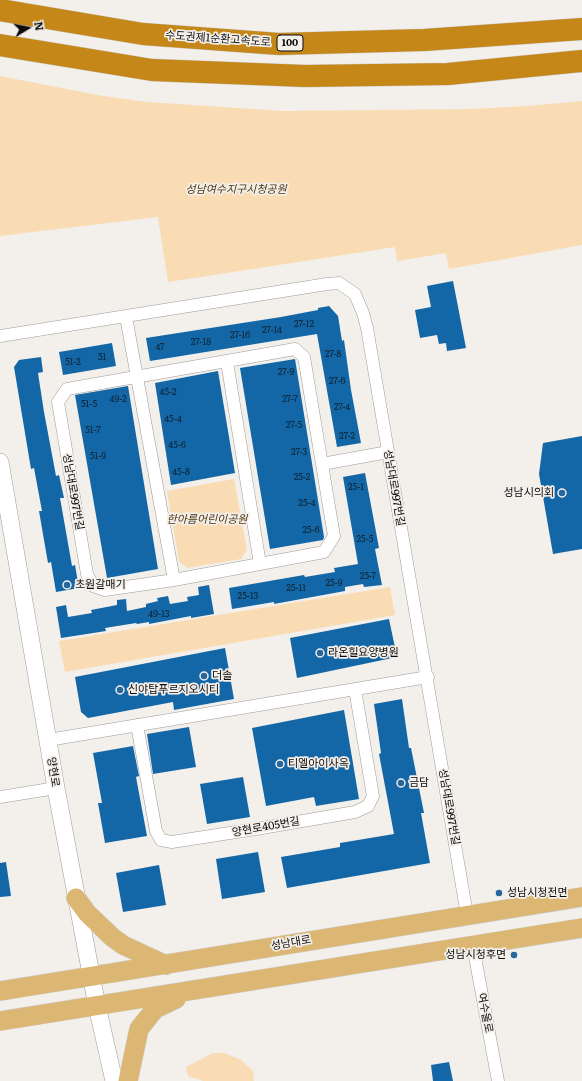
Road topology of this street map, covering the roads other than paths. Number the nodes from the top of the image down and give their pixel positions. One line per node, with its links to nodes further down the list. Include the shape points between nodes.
1 (0, 10): 2 (highway, 수도권제1순환고속도로 / 100, via 143,34 279,44 424,40)
2 (582, 29)
3 (0, 46): 4 (highway, via 152,70 305,76 448,74)
4 (582, 62)
5 (126, 317): 6 (street, 성남대로997번길); 8 (street); 9 (street, 성남대로997번길, via 327,284 344,285 355,294 363,313)
6 (0, 336)
7 (227, 362): 8 (street, 성남대로997번길); 11 (street, 성남대로997번길, via 295,349 304,357); 12 (street)
8 (137, 377): 13 (street); 13 (street, 성남대로997번길, via 67,389 58,402 87,574 93,586 105,590)
9 (388, 452): 11 (street); 14 (street, 성남대로997번길)
10 (0, 462): 17 (main road, 양현로)
11 (322, 464): 12 (street, 성남대로997번길, via 334,536 324,552)
12 (260, 564): 13 (street, 성남대로997번길)
13 (174, 580)
14 (428, 677): 15 (street); 22 (street, 성남대로997번길)
15 (355, 689): 16 (street); 16 (street, 양현로405번길, via 372,796 368,806 355,812 262,828 172,842 161,840 156,831)
16 (137, 725): 17 (street)
17 (48, 740): 18 (main road, 양현로)
18 (56, 788): 19 (street); 21 (main road, 양현로)
19 (0, 797)
20 (582, 897): 22 (main road, 성남대로)
21 (76, 898): 25 (main road, via 87,913 112,937 123,945); 26 (main road, 양현로)
22 (467, 915): 25 (main road, 성남대로)
23 (582, 928): 24 (main road)
24 (473, 946): 28 (main road); 33 (street, 여수울로)
25 (166, 965): 26 (main road, 성남대로)
26 (91, 976): 27 (main road, 성남대로); 29 (main road, 양현로)
27 (0, 991)
28 (191, 991): 29 (main road); 32 (main road, via 155,1010 144,1021 136,1038)
29 (97, 1006): 30 (main road); 31 (main road, 양현로)
30 (0, 1021)
31 (114, 1081)
32 (128, 1081)
33 (498, 1081)

